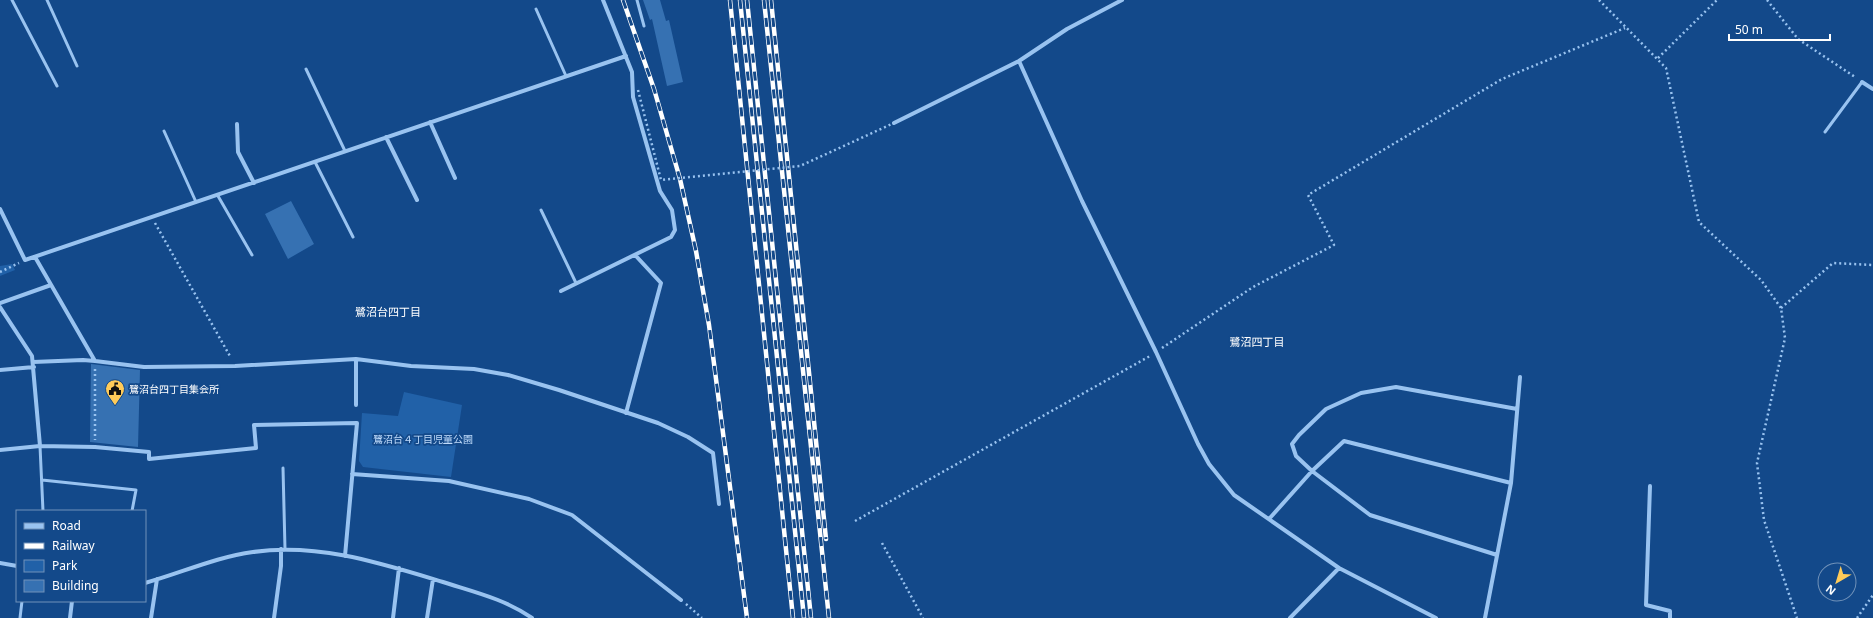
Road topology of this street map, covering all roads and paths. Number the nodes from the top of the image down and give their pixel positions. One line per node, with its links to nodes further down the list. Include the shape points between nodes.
1 (12, 0): 19 (lane)
2 (47, 0): 15 (lane)
3 (603, 0): 12 (street)
4 (637, 0): 10 (lane)
5 (1122, 0): 14 (street, via 1067,29)
6 (1599, 0): 11 (path)
7 (1717, 0): 13 (path)
8 (1767, 0): 18 (path, via 1798,39)
9 (536, 10): 17 (lane)
10 (644, 26)
11 (1626, 28): 13 (path); 51 (path, via 1502,79 1308,195 1334,245 1254,286)
12 (626, 56): 17 (street); 40 (street, via 632,72 633,97 660,191 672,210 675,230 671,237)
13 (1658, 58): 50 (path, via 1666,68 1699,222 1761,280)
14 (1019, 61): 23 (street); 51 (street, via 1082,201)
15 (77, 66)
16 (306, 69): 28 (lane)
17 (566, 76): 22 (street)
18 (1862, 82): 20 (street); 26 (lane)
19 (56, 86)
20 (1873, 89)
21 (638, 90): 23 (path, bridge, via 662,180 800,166)
22 (430, 122): 27 (street); 30 (street)
23 (894, 123)
24 (237, 124): 31 (street, via 238,152)
25 (164, 132): 34 (lane)
26 (1826, 132)
27 (386, 137): 28 (street); 33 (street)
28 (344, 151): 29 (street)
29 (314, 162): 31 (street); 38 (lane)
30 (455, 178)
31 (254, 183): 32 (street)
32 (218, 196): 34 (street); 39 (lane)
33 (417, 200)
34 (196, 202): 37 (street)
35 (0, 209): 42 (street)
36 (541, 210): 45 (lane)
37 (152, 216): 41 (street); 55 (path)
38 (353, 237)
39 (252, 255)
40 (635, 255): 45 (street); 60 (street, via 661,284)
41 (35, 257): 42 (street); 46 (street)
42 (25, 260): 44 (path)
43 (1873, 265): 50 (path, via 1833,263)
44 (0, 272)
45 (576, 282): 47 (street)
46 (51, 285): 48 (street); 53 (street)
47 (561, 291)
48 (0, 303)
49 (0, 306): 54 (street, via 32,356)
50 (1781, 308): 103 (path, via 1785,338 1757,463 1764,520)
51 (1156, 352): 73 (street, via 1209,464 1234,495); 74 (path)
52 (356, 359): 55 (street); 58 (street); 60 (street, via 411,366 474,369 508,375)
53 (95, 361): 54 (street); 55 (street, via 144,367); 62 (path)
54 (33, 364): 56 (street); 61 (street)
55 (235, 366)
56 (0, 370)
57 (1520, 377): 59 (street)
58 (356, 405)
59 (1518, 409): 65 (street, via 1396,387 1361,393 1326,409 1292,444 1296,456); 68 (street)
60 (626, 413): 70 (street, via 658,423 688,437 713,453)
61 (40, 446): 62 (street); 63 (street); 67 (lane)
62 (95, 447): 66 (street, via 149,452 149,459 256,448 254,425 357,423)
63 (0, 450)
64 (283, 468): 76 (lane)
65 (1312, 471): 68 (street, via 1344,441); 73 (street); 77 (street, via 1370,515)
66 (352, 474): 78 (street); 87 (street, via 449,481 528,498 572,515)
67 (42, 480): 71 (lane); 72 (lane, via 136,490)
68 (1511, 483): 77 (street)
69 (1650, 486): 102 (street, via 1646,605 1670,611)
70 (719, 504)
71 (43, 510)
72 (132, 510)
73 (1269, 519): 82 (street)
74 (855, 521)
75 (882, 543): 98 (path)
76 (283, 549): 78 (street, via 327,551); 83 (street, via 219,559); 93 (street)
77 (1497, 555): 101 (street)
78 (345, 556): 81 (street)
79 (0, 562): 80 (street)
80 (16, 566)
81 (399, 568): 84 (street); 94 (street)
82 (1339, 568): 99 (street); 100 (street)
83 (157, 579): 85 (street); 92 (street)
84 (433, 579): 95 (street); 96 (street, via 497,599)
85 (146, 582)
86 (1873, 595): 104 (path)
87 (681, 600): 97 (path)
88 (22, 602): 90 (lane)
89 (72, 602): 91 (street)
90 (20, 618)
91 (70, 618)
92 (151, 618)
93 (274, 618)
94 (393, 618)
95 (427, 618)
96 (532, 618)
97 (702, 618)
98 (923, 618)
99 (1290, 618)
100 (1436, 618)
101 (1485, 618)
102 (1670, 618)
103 (1796, 618)
104 (1857, 618)

